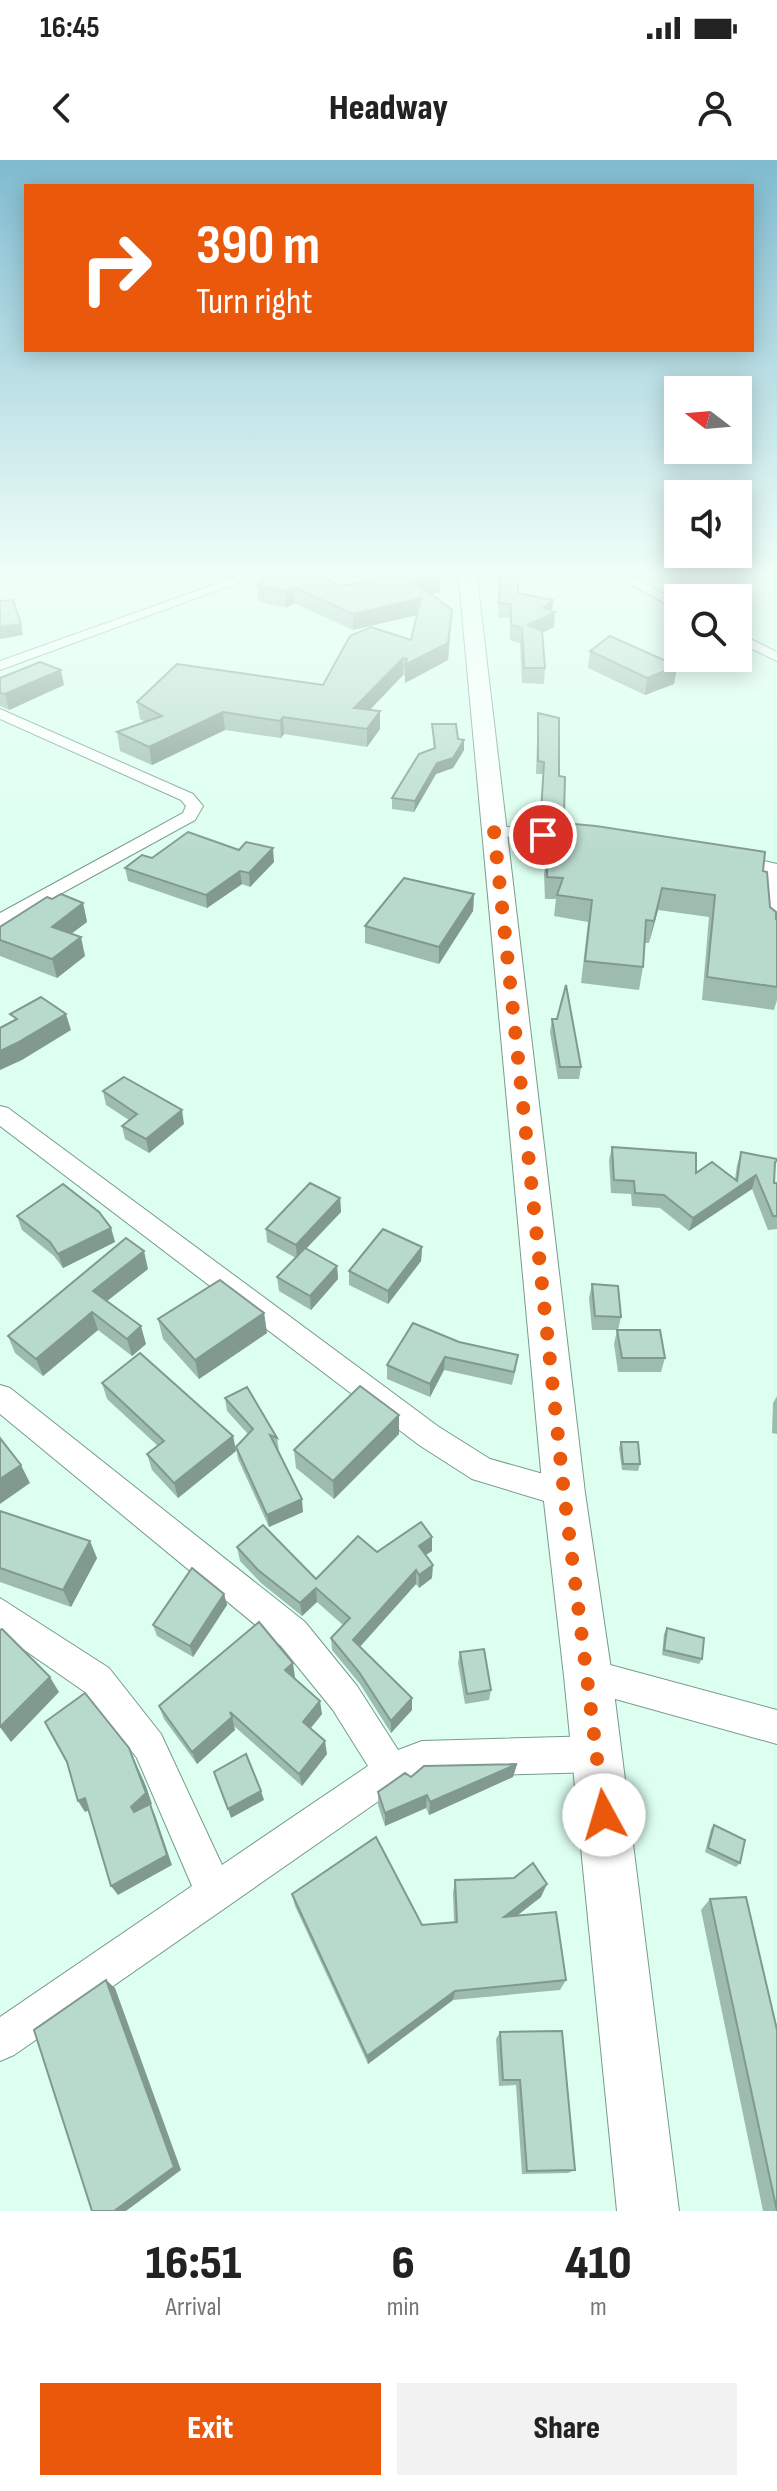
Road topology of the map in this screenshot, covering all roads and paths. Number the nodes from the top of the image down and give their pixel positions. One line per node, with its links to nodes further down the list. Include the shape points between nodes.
1 (477, 666): 3 (main road)
2 (0, 713): 6 (street, via 187,797 195,806 189,816)
3 (494, 831): 4 (street); 10 (main road)
4 (593, 839)
5 (715, 857): 7 (street, via 770,867)
6 (0, 921)
7 (777, 929)
8 (0, 1114): 10 (street, via 429,1436 482,1470)
9 (0, 1397): 15 (street, via 293,1634 345,1698)
10 (564, 1493): 12 (main road)
11 (0, 1614): 16 (street, via 97,1680 149,1746)
12 (588, 1676): 13 (street); 14 (main road)
13 (777, 1727)
14 (597, 1754): 15 (street, via 422,1759); 18 (main road)
15 (391, 1771): 16 (street)
16 (214, 1891): 17 (street)
17 (0, 2041)
18 (648, 2211)

